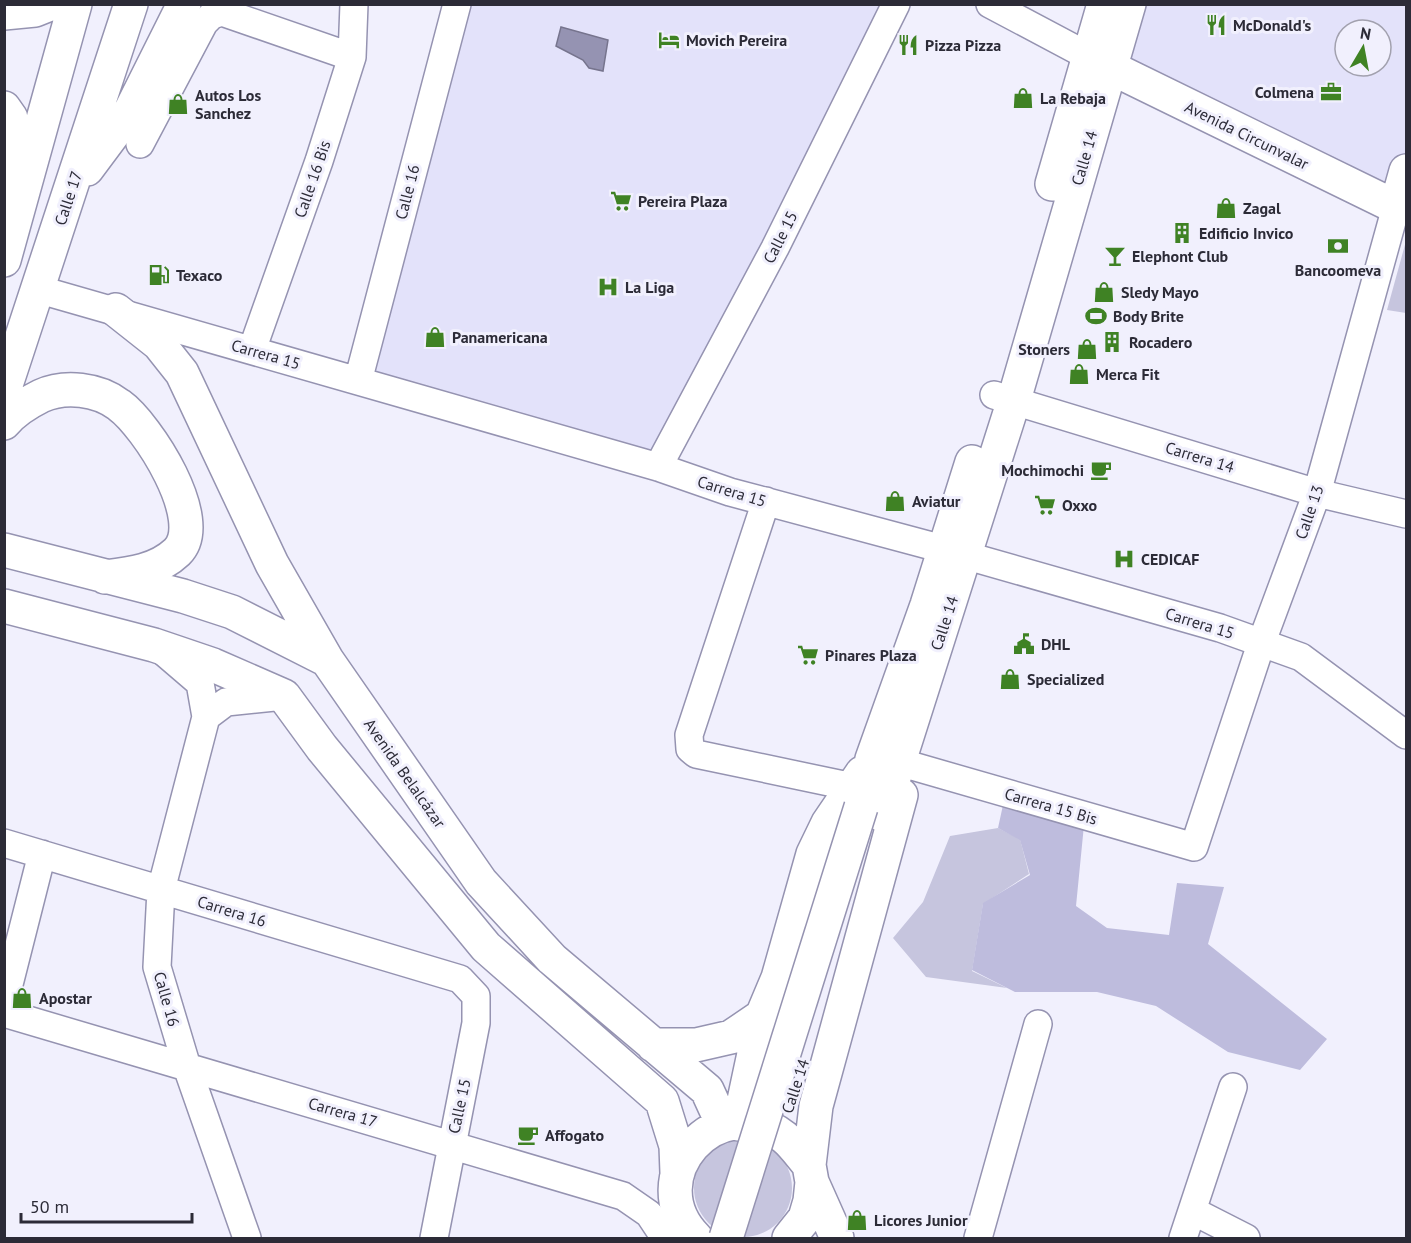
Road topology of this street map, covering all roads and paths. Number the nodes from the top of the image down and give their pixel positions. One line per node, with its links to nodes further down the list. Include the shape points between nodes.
1 (50, 4): 11 (main road, via 35,10)
2 (75, 4): 20 (main road)
3 (131, 4): 17 (main road, Calle 17)
4 (184, 4): 17 (main road, via 131,110)
5 (354, 4): 12 (street, Calle 16 Bis)
6 (457, 4): 24 (street, Calle 16)
7 (896, 4): 28 (street, Calle 15, via 775,248)
8 (990, 4): 13 (street)
9 (1104, 4): 13 (main road, Calle 14)
10 (1129, 4): 13 (main road, Calle 14)
11 (4, 13)
12 (352, 57): 15 (street, via 222,12 212,15 204,23); 23 (street, Calle 16 Bis)
13 (1099, 62): 18 (main road, Avenida Circunvalar); 26 (main road, Calle 14)
14 (4, 108): 19 (main road, via 11,118 17,179)
15 (140, 144)
16 (1407, 171): 18 (main road, Calle 13)
17 (70, 192): 21 (main road, Calle 17)
18 (1401, 209): 29 (street, Calle 13)
19 (4, 248)
20 (4, 260)
21 (37, 289): 22 (street, Carrera 15); 25 (main road, Calle 17)
22 (116, 310): 23 (street, Carrera 15); 40 (main road, via 159,344 182,373 272,564)
23 (252, 350): 24 (street, Carrera 15)
24 (358, 381): 28 (street, Carrera 15)
25 (4, 391)
26 (1004, 398): 29 (street, Carrera 14); 33 (main road, Calle 14)
27 (4, 423): 34 (main road, via 27,403 51,391 75,389 97,393 118,403 135,418 156,449 180,498 185,539 177,551 159,564 140,572)
28 (658, 467): 30 (street, Carrera 15)
29 (1317, 493): 31 (street, Carrera 14); 38 (street, Calle 13)
30 (766, 501): 33 (street, Carrera 15); 46 (street, via 690,735 690,749 696,754)
31 (1407, 514)
32 (4, 550): 34 (main road, Avenida Belalcázar)
33 (955, 553): 37 (main road, Calle 14); 38 (street, Carrera 15, via 1220,628); 46 (main road, Calle 14, via 927,605 872,759)
34 (105, 577): 40 (main road, Avenida Belalcázar, via 232,612)
35 (4, 606): 39 (main road)
36 (4, 620): 41 (main road)
37 (938, 644): 45 (main road); 46 (main road, Calle 14)
38 (1261, 644): 44 (street, Carrera 15, via 1301,657); 48 (street, Calle 13)
39 (154, 645): 41 (street, Calle 16); 42 (main road)
40 (327, 660): 56 (main road, Avenida Belalcázar, via 480,882 552,959)
41 (188, 671): 43 (street, Calle 16, via 200,683)
42 (284, 696): 43 (street, via 226,702); 61 (main road, via 486,947 662,1101 676,1146)
43 (206, 717): 50 (street, Calle 16)
44 (1407, 735)
45 (909, 765): 48 (street, Carrera 15 Bis); 62 (main road, via 826,1061 816,1106)
46 (865, 803): 54 (main road, via 828,823 813,854 778,978); 67 (main road, Calle 14, bridge); 68 (main road, Calle 14)
47 (4, 843): 49 (street, Carrera 16)
48 (1194, 847)
49 (42, 854): 50 (street, Carrera 16); 52 (street)
50 (161, 890): 51 (street, Carrera 16); 57 (street, Calle 16, via 157,967)
51 (460, 979): 60 (street, Calle 15, via 476,996 476,1023)
52 (4, 1004)
53 (4, 1013): 57 (street, Carrera 17)
54 (762, 1016): 56 (main road, via 731,1037 696,1044); 59 (main road)
55 (1038, 1024): 71 (street)
56 (653, 1045): 59 (main road, Avenida Belalcázar, via 707,1090)
57 (187, 1067): 60 (street, Carrera 17); 65 (street, Calle 16)
58 (1233, 1087): 63 (street, via 1203,1170)
59 (731, 1124): 61 (main road, via 710,1131 689,1149); 62 (main road, via 770,1128 785,1137)
60 (451, 1143): 64 (street, Carrera 17, via 623,1196); 66 (street, Calle 15)
61 (677, 1173): 64 (main road, via 675,1193)
62 (810, 1174): 69 (main road, via 805,1218); 70 (main road)
63 (1193, 1211): 72 (street); 73 (street)
64 (684, 1237)
65 (247, 1239)
66 (434, 1239)
67 (726, 1239)
68 (748, 1239)
69 (789, 1239)
70 (837, 1239)
71 (978, 1239)
72 (1183, 1239)
73 (1246, 1239)

